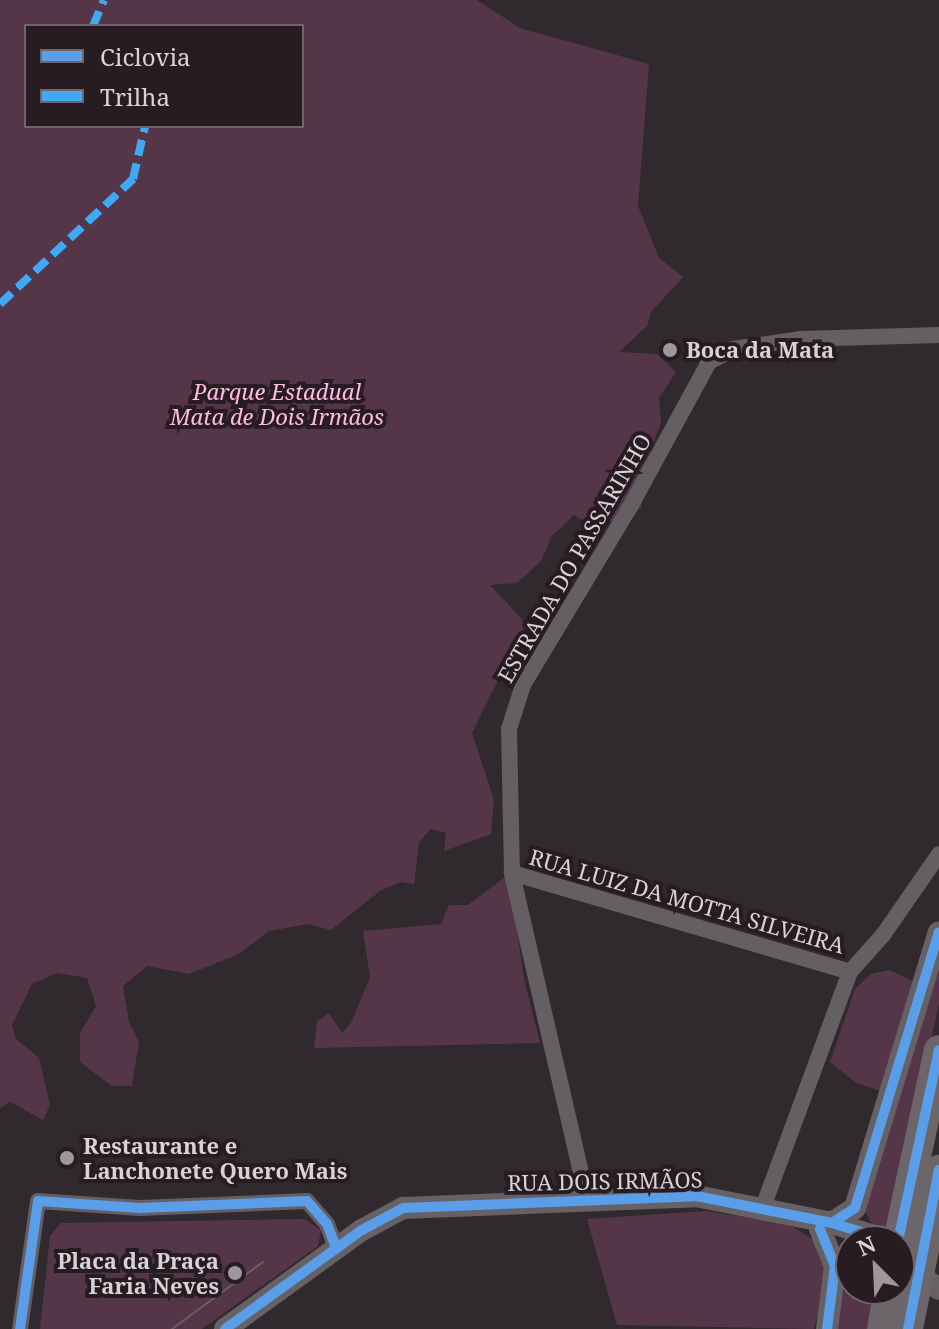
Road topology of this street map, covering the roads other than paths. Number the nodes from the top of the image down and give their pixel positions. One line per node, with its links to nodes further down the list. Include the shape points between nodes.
1 (939, 335): 3 (street, ESTRADA DO PASSARINHO, via 766,343 720,354 700,373 514,708 508,753)
2 (939, 854): 5 (street, via 883,935)
3 (512, 873): 5 (street, RUA LUIZ DA MOTTA SILVEIRA); 8 (street, ESTRADA DO PASSARINHO)
4 (939, 932): 9 (main road)
5 (850, 972): 10 (street)
6 (939, 1050): 11 (highway)
7 (939, 1170): 11 (highway)
8 (588, 1203): 10 (main road, RUA DOIS IRMÃOS, via 696,1196); 16 (main road, RUA DOIS IRMÃOS, via 403,1208)
9 (856, 1206): 12 (main road); 13 (main road)
10 (763, 1207): 12 (main road, RUA DOIS IRMÃOS)
11 (918, 1210): 14 (highway); 23 (highway, bridge)
12 (819, 1224): 15 (main road, RUA DOIS IRMÃOS); 18 (main road)
13 (857, 1225)
14 (910, 1225)
15 (835, 1230)
16 (336, 1248): 24 (street, via 327,1224 307,1201 140,1208 38,1201); 25 (main road)
17 (915, 1258): 20 (main road)
18 (835, 1266): 26 (main road)
19 (915, 1272): 21 (main road)
20 (939, 1278)
21 (939, 1289)
22 (892, 1305): 23 (highway)
23 (895, 1326)
24 (20, 1329)
25 (225, 1329)
26 (827, 1329)

